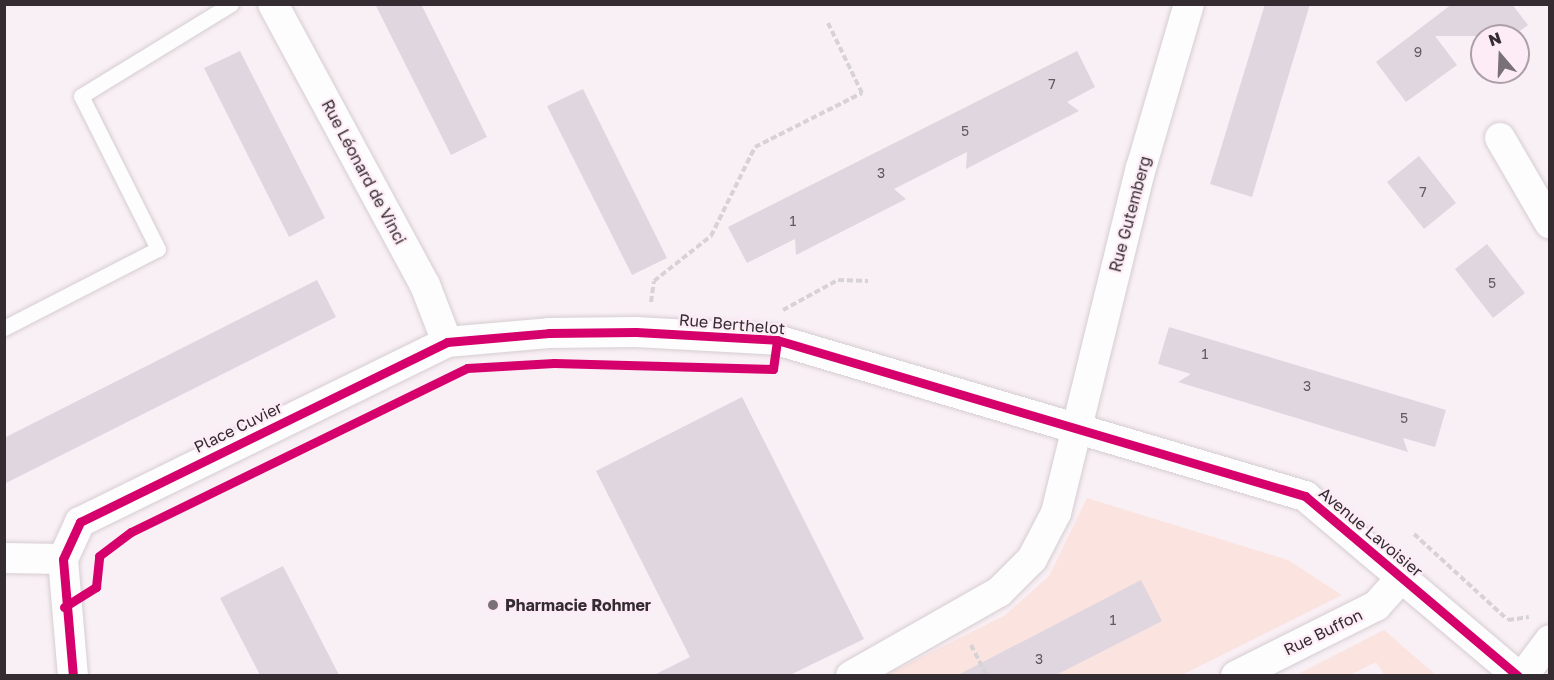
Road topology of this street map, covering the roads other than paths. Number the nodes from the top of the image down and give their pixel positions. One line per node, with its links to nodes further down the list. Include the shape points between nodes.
1 (231, 4): 6 (lane, via 81,96 158,249)
2 (273, 4): 7 (street, Rue Léonard de Vinci, via 425,285)
3 (1189, 4): 8 (street, Rue Gutemberg)
4 (1500, 138): 5 (street)
5 (1550, 224)
6 (4, 328)
7 (447, 342): 8 (street, Rue Berthelot, via 549,333 647,333 777,340); 10 (street, Place Cuvier, via 80,522)
8 (1076, 425): 11 (street, Avenue Lavoisier, via 1305,496); 14 (street, Rue Gutemberg, via 1056,513 1032,559 999,592 957,620)
9 (4, 558): 10 (street)
10 (63, 560): 13 (street)
11 (1402, 577): 15 (street, Rue Buffon, via 1376,606); 16 (street, Avenue Lavoisier)
12 (1543, 628): 16 (street)
13 (74, 675)
14 (851, 675)
15 (1236, 675)
16 (1521, 675)

